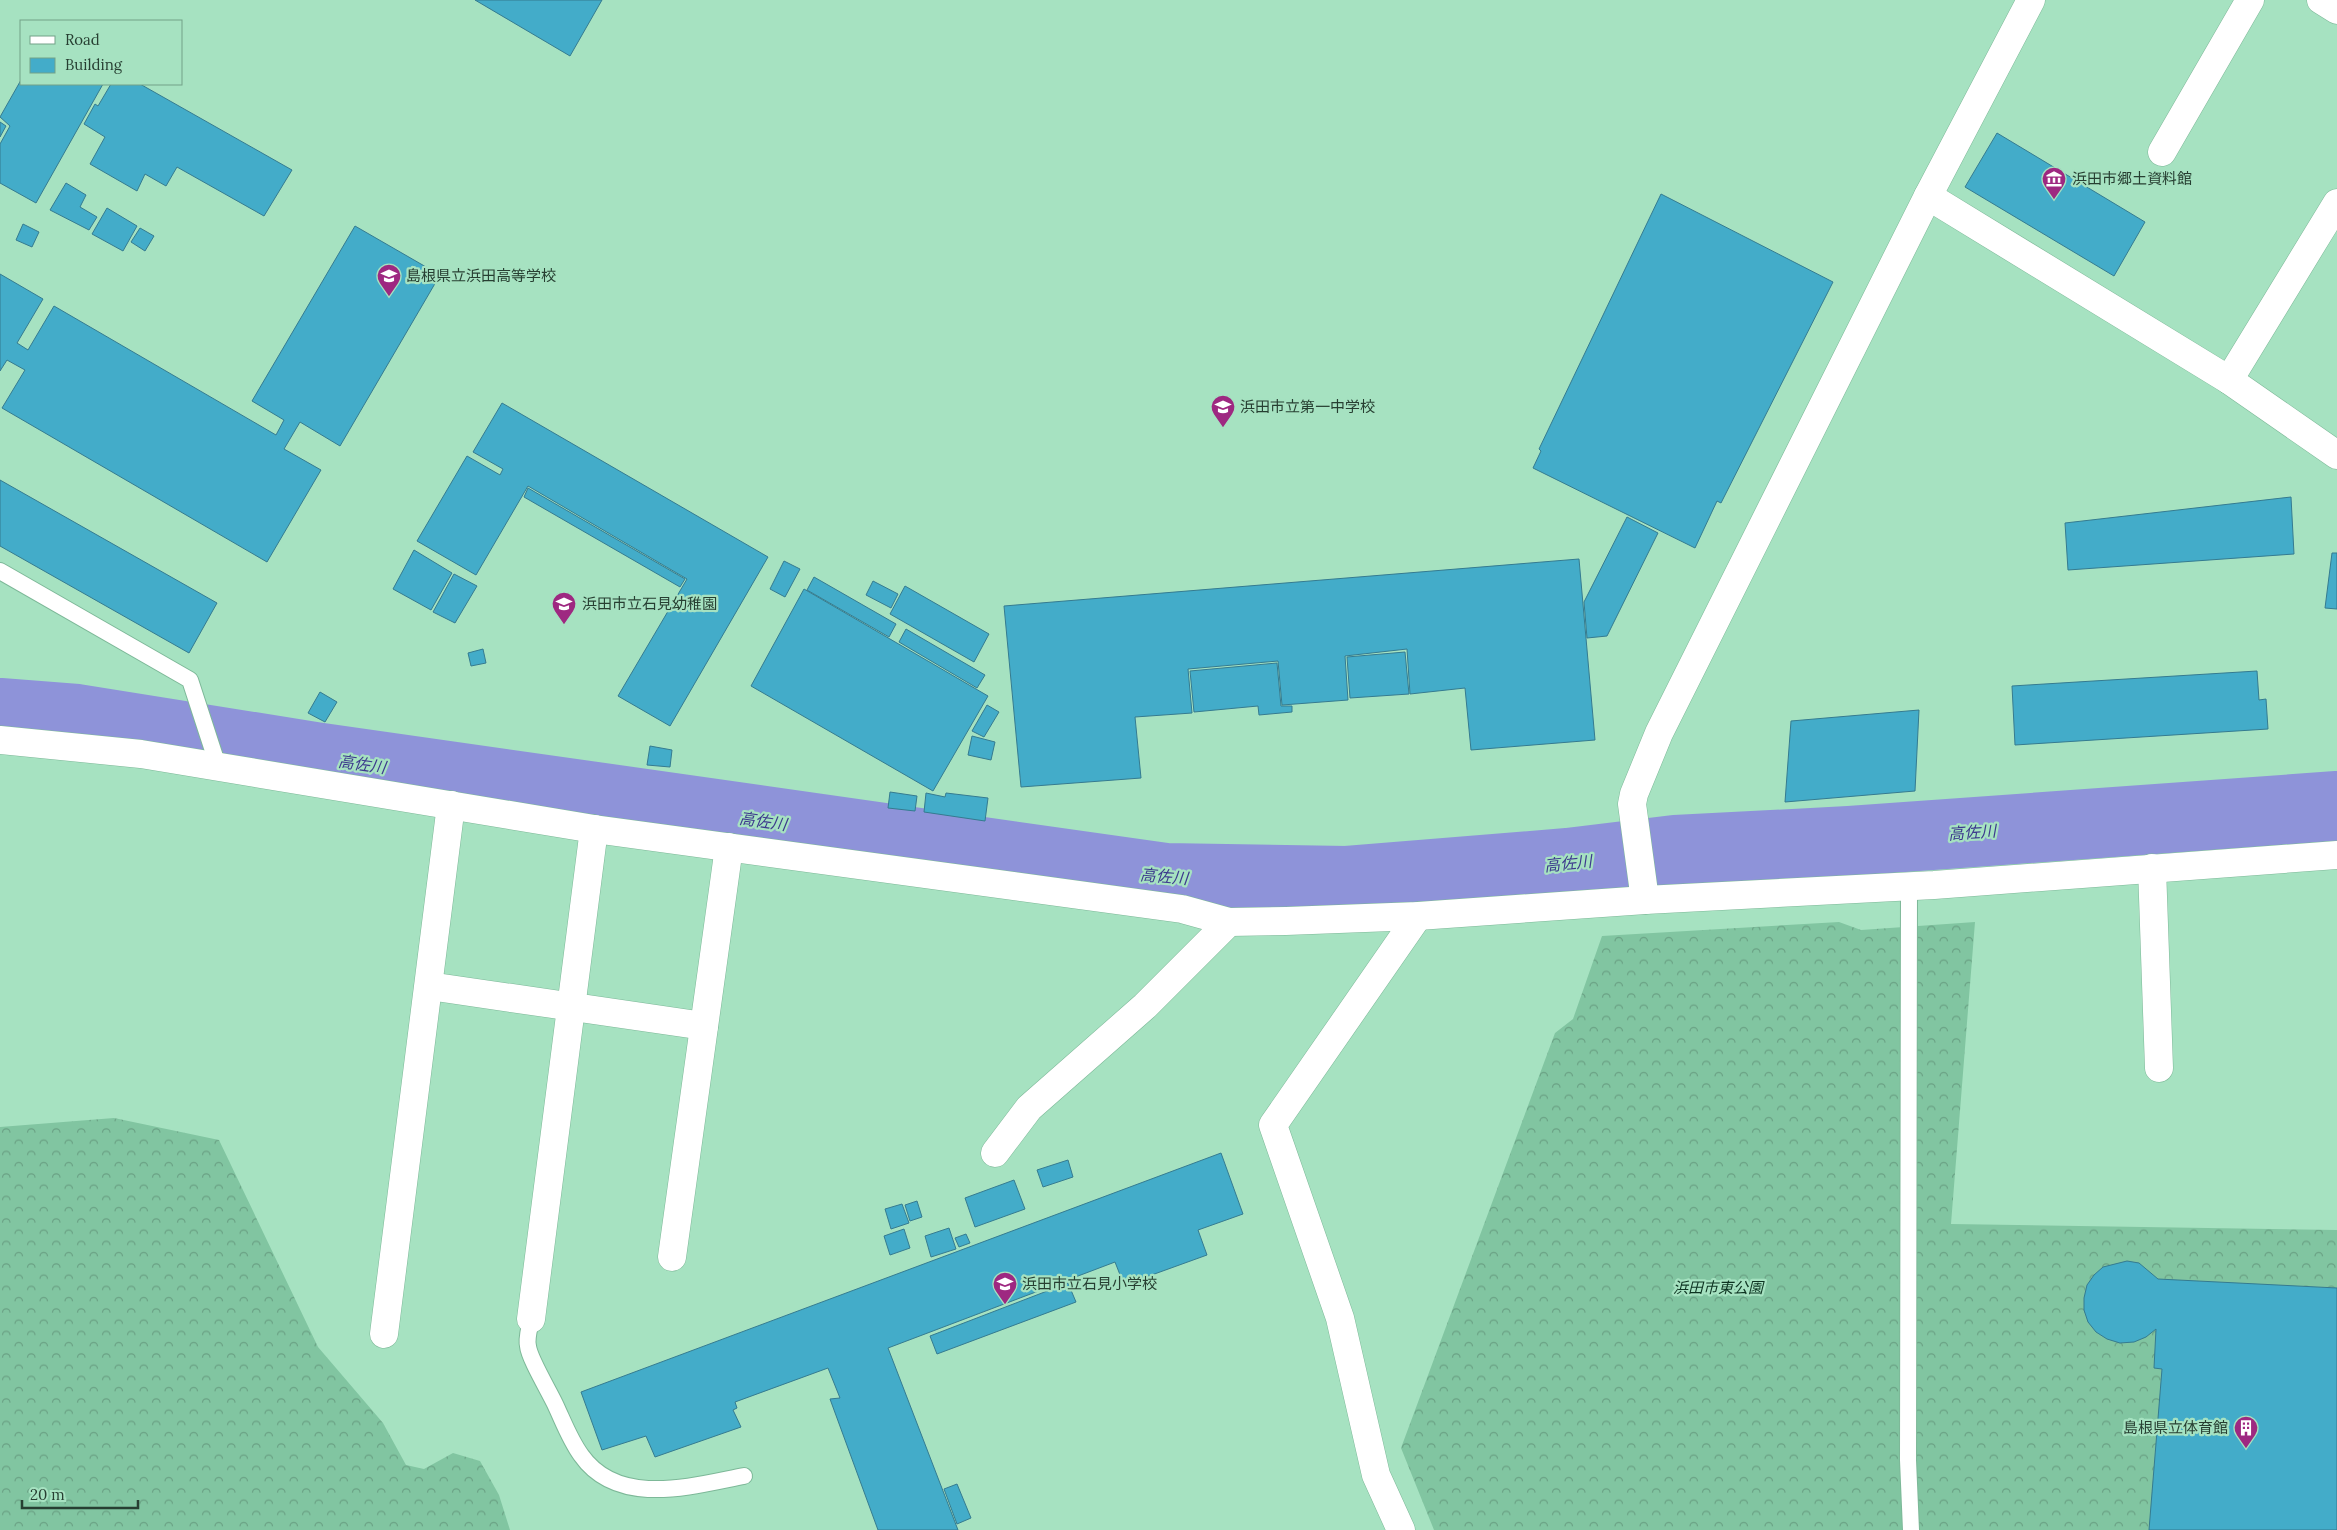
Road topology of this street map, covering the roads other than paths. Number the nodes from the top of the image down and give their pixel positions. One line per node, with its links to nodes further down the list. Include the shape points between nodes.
1 (2031, 0): 6 (street)
2 (2250, 0): 5 (street)
3 (2321, 0): 4 (street)
4 (2337, 10)
5 (2162, 152)
6 (1928, 196): 8 (street); 19 (street, via 1659,733 1632,804)
7 (2337, 202): 8 (street)
8 (2229, 380): 9 (street)
9 (2337, 455)
10 (0, 572): 12 (lane, via 190,680)
11 (0, 740): 12 (street)
12 (216, 762): 13 (street)
13 (452, 806): 14 (street); 22 (street)
14 (594, 830): 15 (street); 23 (street)
15 (729, 847): 21 (street, via 1182,909); 24 (street)
16 (2337, 856): 17 (street)
17 (2152, 868): 18 (street); 25 (street)
18 (1909, 886): 19 (street); 32 (lane, via 1908,1460)
19 (1643, 889): 20 (street)
20 (1418, 916): 21 (street); 31 (street, via 1273,1125 1340,1318 1376,1475)
21 (1229, 922): 26 (street, via 1145,1006 1029,1108)
22 (429, 986): 23 (street); 29 (street)
23 (570, 1007): 24 (street); 28 (street)
24 (704, 1026): 27 (street)
25 (2159, 1068)
26 (995, 1153)
27 (672, 1257)
28 (531, 1319): 30 (lane, via 528,1346 575,1446 601,1474 627,1485 658,1490 676,1490)
29 (384, 1334)
30 (744, 1476)
31 (1401, 1530)
32 (1911, 1530)

